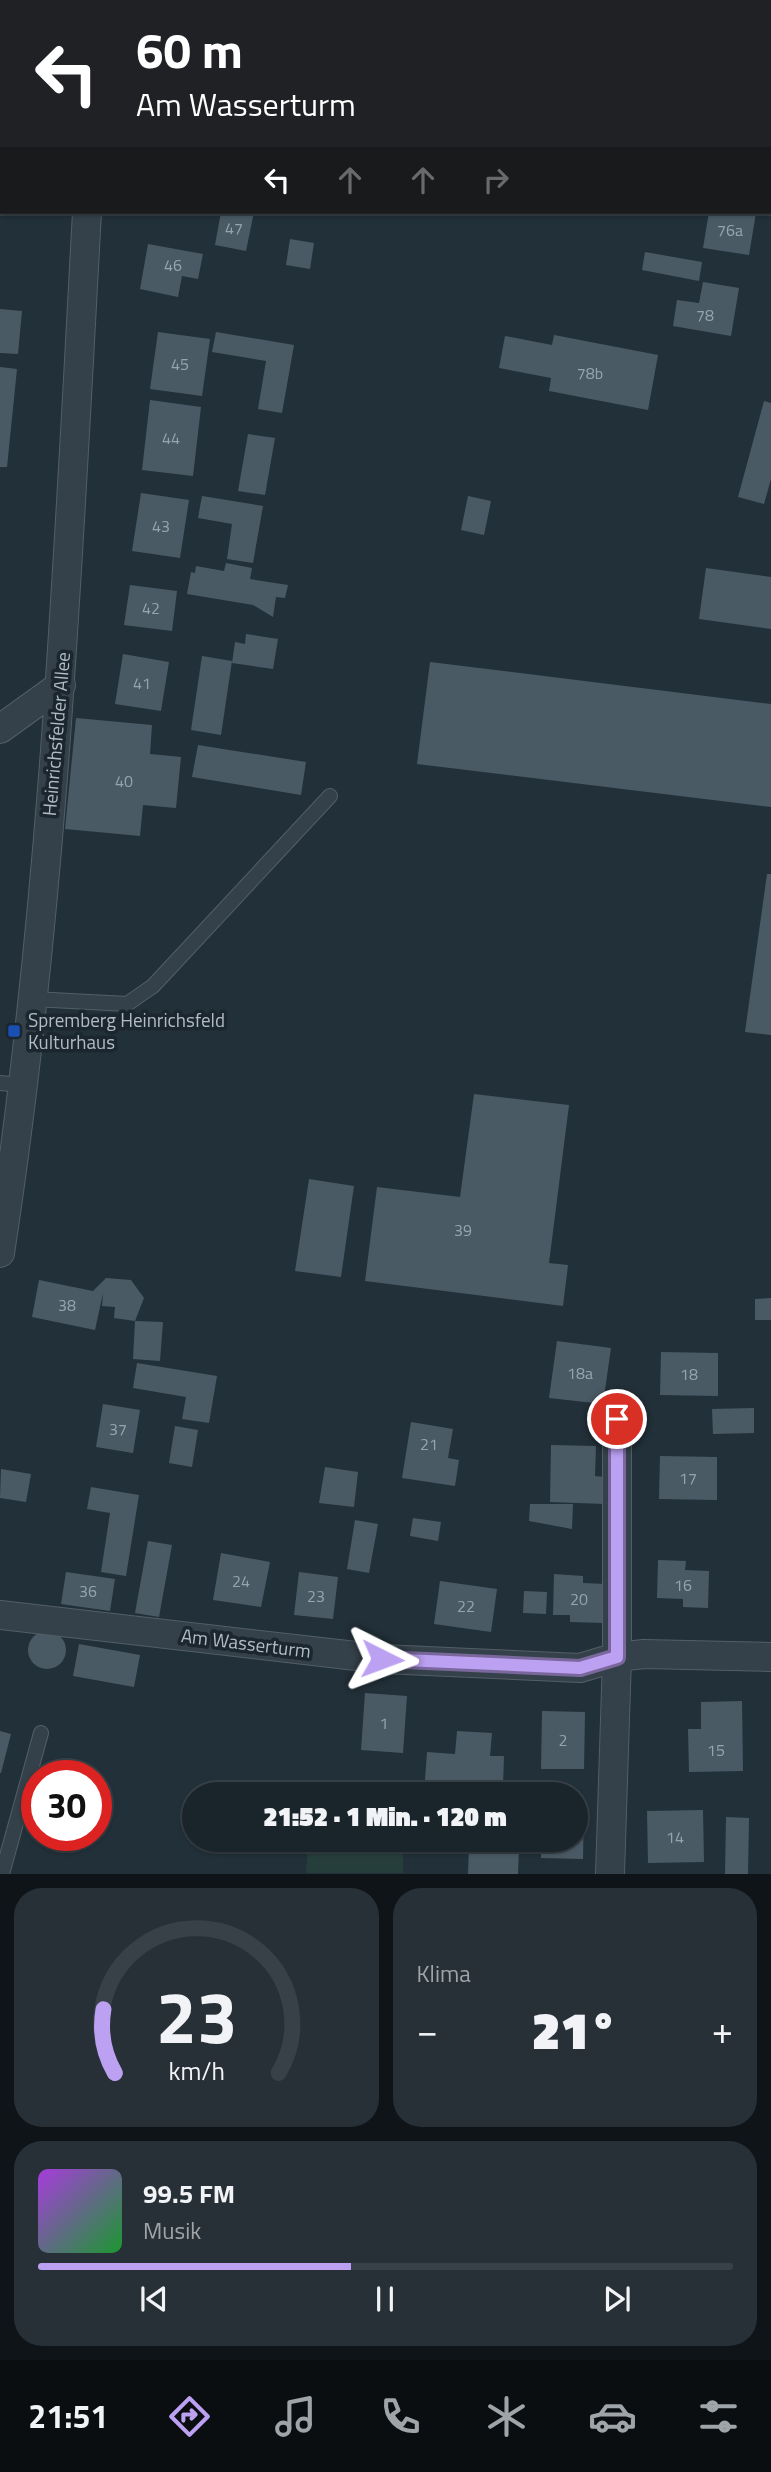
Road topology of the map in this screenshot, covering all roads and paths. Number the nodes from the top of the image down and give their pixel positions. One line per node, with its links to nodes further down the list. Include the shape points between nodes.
1 (87, 214): 2 (street, Heinrichsfelder Allee)
2 (61, 685): 3 (street); 5 (street, Heinrichsfelder Allee)
3 (0, 729)
4 (330, 796): 5 (lane, via 153,986 127,1004)
5 (33, 999): 6 (street, Heinrichsfelder Allee)
6 (11, 1084): 7 (street, Heinrichsfelder Allee)
7 (0, 1253)
8 (617, 1419): 10 (street)
9 (0, 1615): 10 (street, Am Wasserturm, via 382,1659 580,1668)
10 (617, 1657): 11 (street, Am Wasserturm); 14 (street)
11 (771, 1657)
12 (41, 1733): 13 (lane)
13 (2, 1874)
14 (610, 1874)

